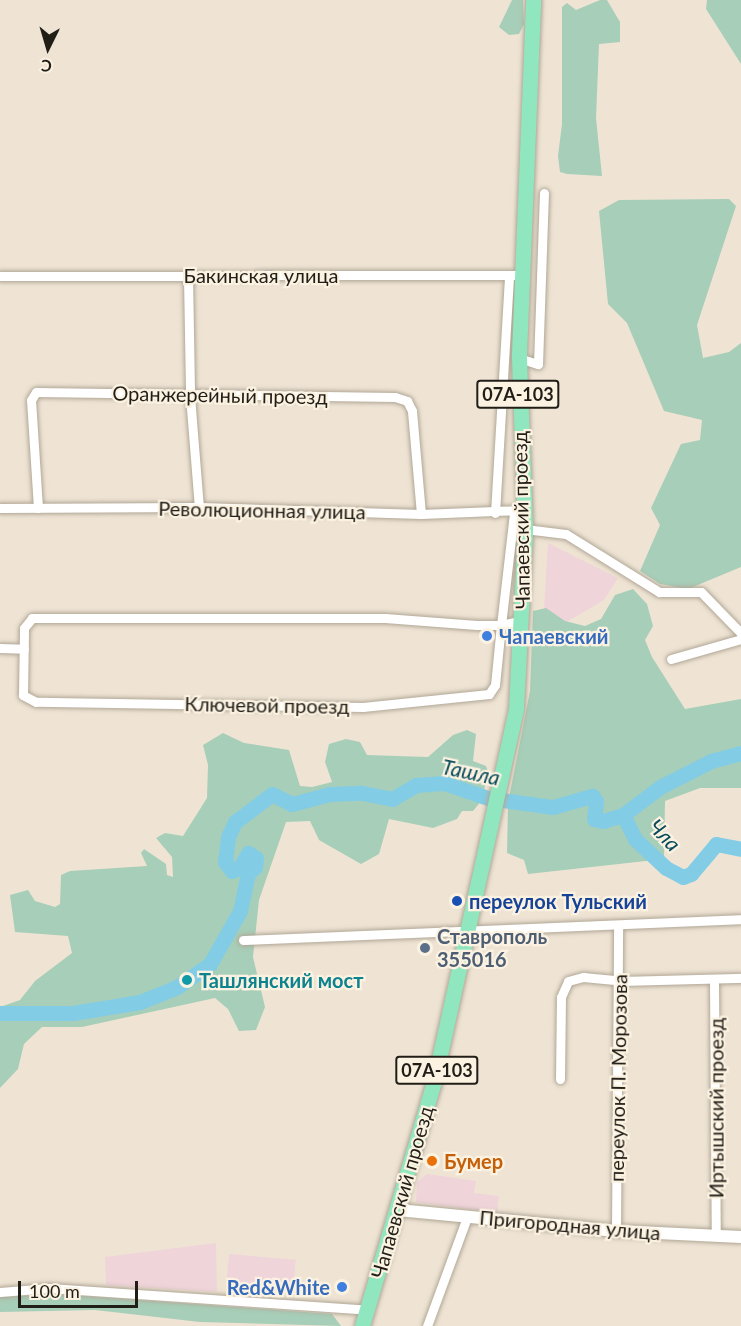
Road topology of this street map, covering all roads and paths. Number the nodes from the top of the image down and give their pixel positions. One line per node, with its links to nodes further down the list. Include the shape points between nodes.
1 (533, 0): 3 (main road, Чапаевский проезд / 07А-103)
2 (544, 193): 6 (street, via 538,364)
3 (515, 275): 5 (street, Бакинская улица); 6 (main road, Чапаевский проезд / 07А-103); 12 (street)
4 (0, 276): 5 (street, Бакинская улица)
5 (188, 276): 7 (street)
6 (519, 358): 11 (main road, Чапаевский проезд / 07А-103)
7 (190, 396): 8 (street); 10 (street, Оранжерейный проезд, via 36,392 31,400); 13 (street, Оранжерейный проезд, via 395,397 407,401 415,429)
8 (199, 507): 10 (street, Революционная улица); 13 (street, Революционная улица)
9 (0, 508): 10 (street, Революционная улица)
10 (38, 508)
11 (519, 511): 12 (street, Революционная улица); 14 (main road, Чапаевский проезд / 07А-103); 16 (street, Ключевой проезд)
12 (495, 513): 13 (street, Революционная улица)
13 (421, 514)
14 (525, 529): 15 (main road, Чапаевский проезд / 07А-103); 17 (street, via 566,534 659,592 701,592)
15 (524, 620): 16 (street, Ключевой проезд); 24 (main road, Чапаевский проезд / 07А-103, via 516,709)
16 (501, 625): 20 (street, Ключевой проезд, via 385,618 33,618 25,624); 20 (street, Ключевой проезд, via 495,685 489,693 363,707 31,702 23,695)
17 (741, 633)
18 (741, 639): 21 (street)
19 (0, 648): 20 (street)
20 (24, 649)
21 (671, 659)
22 (741, 919): 23 (street, via 703,918)
23 (618, 926): 24 (street); 27 (street, переулок П. Морозова)
24 (469, 931): 25 (street); 30 (main road, Чапаевский проезд / 07А-103, via 434,1082)
25 (243, 940)
26 (741, 978): 28 (street)
27 (619, 980): 28 (street); 29 (street, via 583,977 568,981 563,988); 32 (street, переулок П. Морозова)
28 (714, 980): 33 (street, Иртышский проезд)
29 (560, 1079)
30 (398, 1210): 31 (street, Пригородная улица); 36 (main road, Чапаевский проезд / 07А-103)
31 (467, 1217): 32 (street, Пригородная улица); 38 (street)
32 (616, 1231): 33 (street, Пригородная улица)
33 (716, 1236): 34 (street, Пригородная улица)
34 (741, 1237)
35 (0, 1292): 36 (street, via 49,1288)
36 (368, 1310): 37 (main road, Чапаевский проезд / 07А-103)
37 (362, 1326)
38 (427, 1326)

